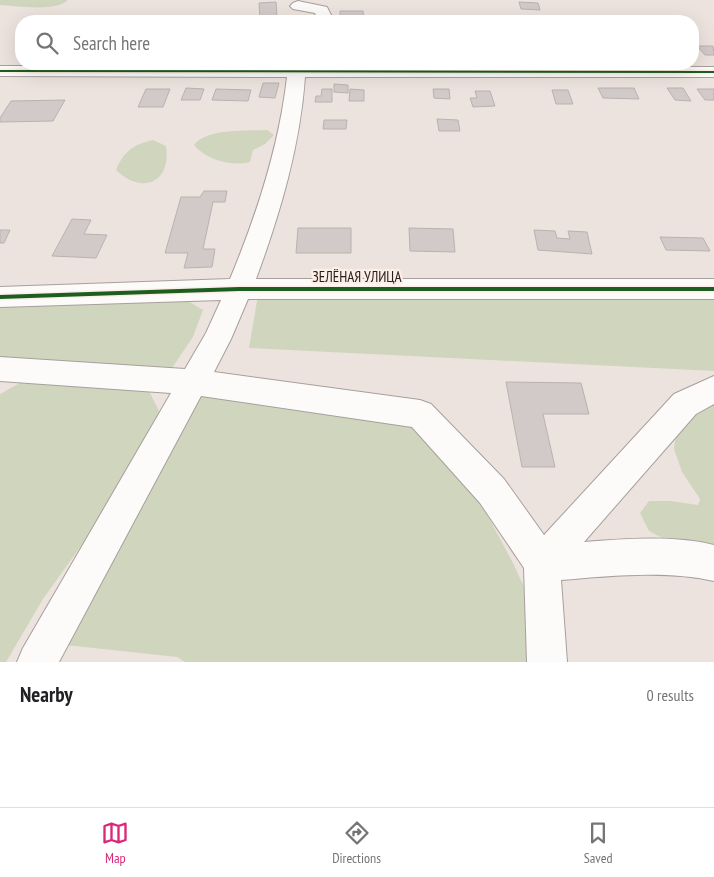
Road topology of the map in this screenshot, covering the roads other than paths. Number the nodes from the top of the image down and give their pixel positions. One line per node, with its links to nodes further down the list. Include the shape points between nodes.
1 (298, 9): 2 (street, via 315,7 322,10)
2 (323, 15)
3 (99, 70): 6 (street)
4 (297, 70): 8 (street, via 288,137 266,220)
5 (506, 70): 7 (street)
6 (0, 71)
7 (714, 72)
8 (239, 289): 9 (street, ЗЕЛЁНАЯ УЛИЦА); 10 (street, ЗЕЛЁНАЯ УЛИЦА); 12 (street)
9 (714, 289)
10 (0, 297)
11 (0, 369): 12 (street)
12 (193, 382): 14 (street, via 420,414 492,491); 16 (street)
13 (714, 389): 14 (street, via 685,404)
14 (542, 563): 15 (street, via 629,557 701,560); 17 (street)
15 (714, 564)
16 (37, 662)
17 (547, 662)

